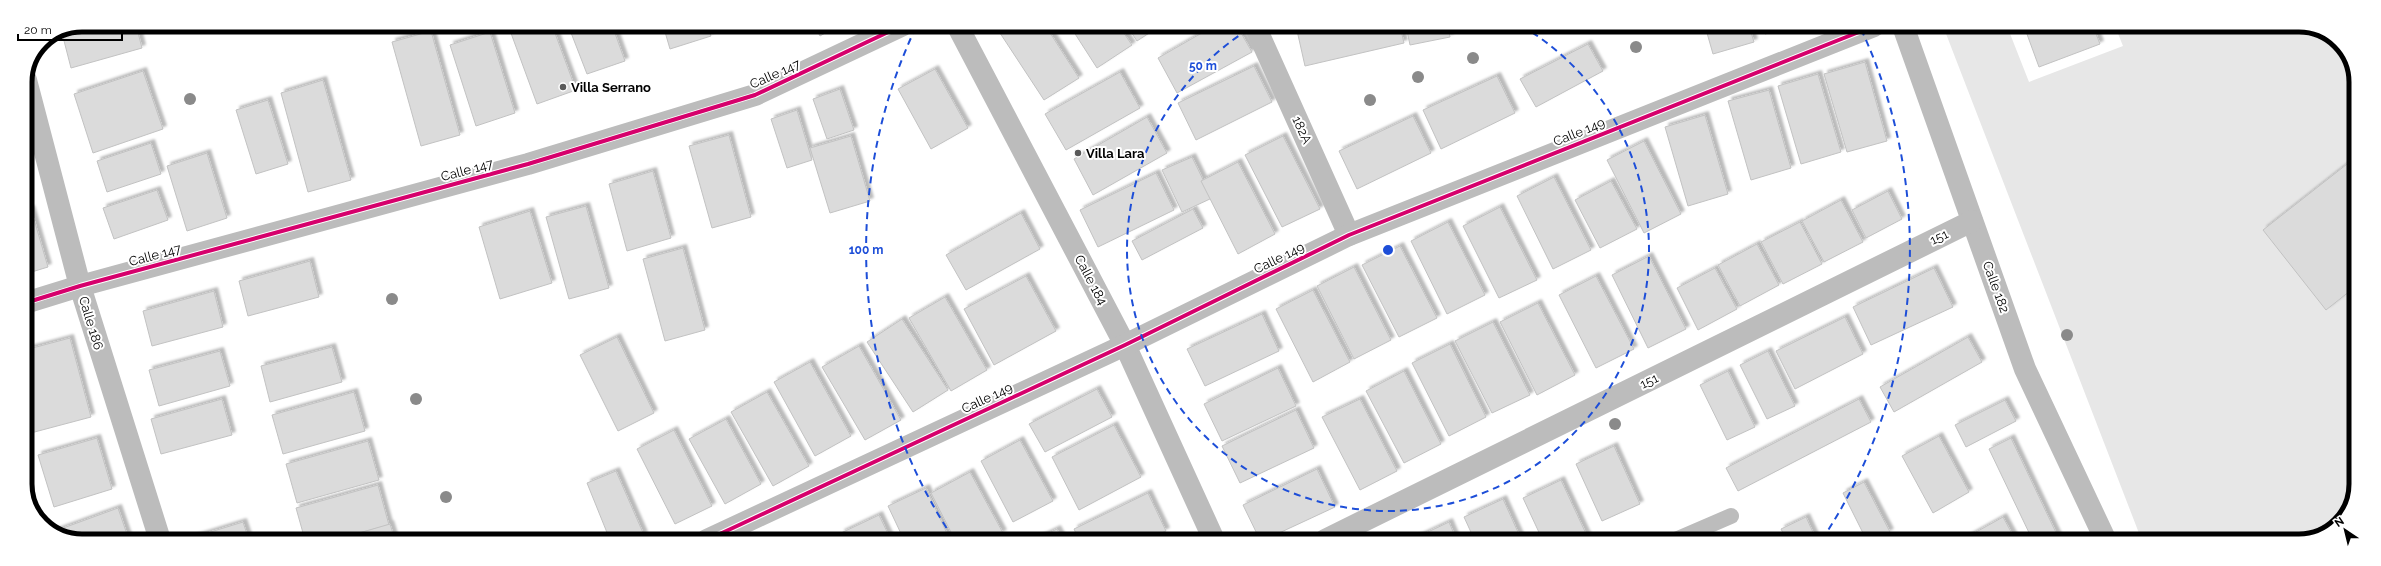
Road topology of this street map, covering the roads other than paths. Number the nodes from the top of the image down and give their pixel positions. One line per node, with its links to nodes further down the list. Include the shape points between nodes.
1 (889, 32): 9 (street, Calle 147, via 756,94 528,164)
2 (960, 32): 11 (street, Calle 184)
3 (1258, 32): 8 (street, 182А)
4 (1859, 32): 8 (street, Calle 149)
5 (1906, 32): 7 (street, Calle 182)
6 (32, 103): 9 (street, Calle 186)
7 (1972, 221): 16 (street, 151); 18 (street, Calle 182, via 2026,370)
8 (1348, 235): 11 (street, Calle 149)
9 (80, 286): 10 (street, Calle 147); 13 (street, Calle 186)
10 (32, 301)
11 (1125, 345): 14 (street, Calle 149); 15 (street, Calle 184)
12 (1731, 516): 17 (lane)
13 (158, 534)
14 (720, 534)
15 (1211, 534)
16 (1337, 534)
17 (1689, 534)
18 (2103, 534)

